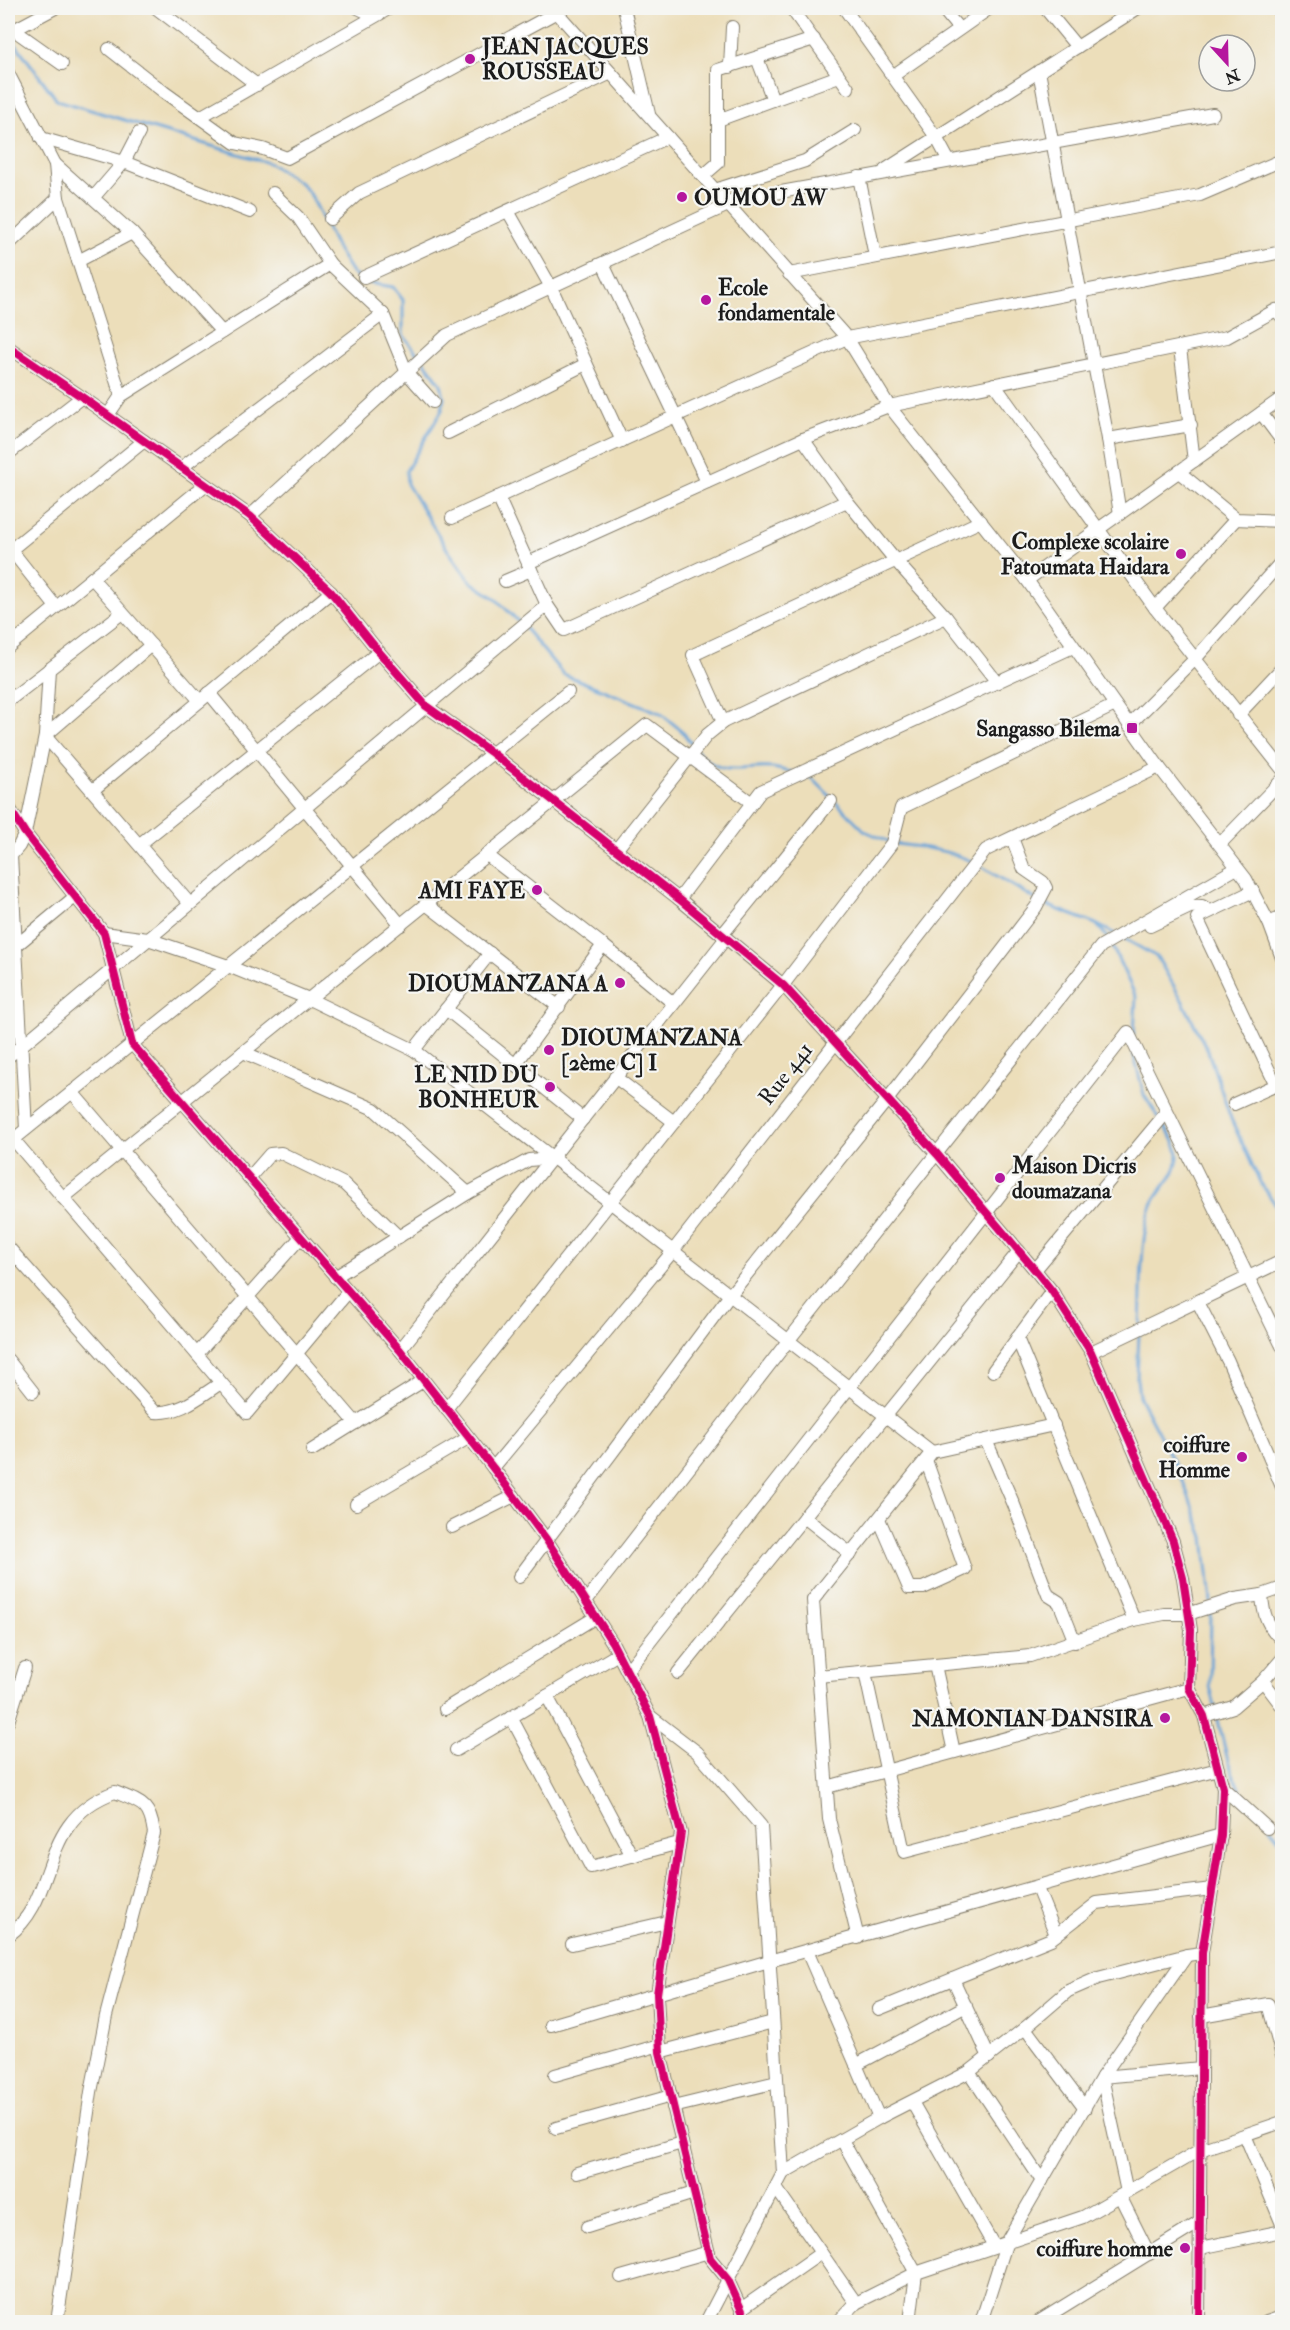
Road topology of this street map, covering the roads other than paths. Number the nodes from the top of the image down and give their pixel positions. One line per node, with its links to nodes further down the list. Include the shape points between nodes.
1 (55, 8): 18 (street)
2 (156, 8): 30 (street)
3 (358, 8): 14 (street)
4 (389, 8): 14 (street)
5 (624, 8): 34 (street)
6 (791, 8): 19 (street)
7 (844, 8): 28 (street)
8 (942, 8): 17 (street)
9 (990, 8): 17 (street)
10 (1045, 8): 20 (street)
11 (1138, 8): 20 (street)
12 (1278, 8): 15 (street)
13 (555, 10): 27 (street); 35 (street, via 287,158 263,148 235,144)
14 (375, 16): 30 (street)
15 (1282, 22)
16 (732, 27): 24 (street)
17 (959, 29): 28 (street)
18 (11, 32): 23 (street)
19 (814, 39): 22 (street); 29 (street)
20 (1077, 46): 25 (street)
21 (110, 49): 35 (street)
22 (757, 58): 24 (street); 32 (street)
23 (62, 64)
24 (730, 67): 36 (street, via 718,70)
25 (1039, 71): 39 (street); 42 (street)
26 (8, 73): 41 (street)
27 (612, 73): 34 (street); 57 (street, via 359,193)
28 (894, 75): 39 (street)
29 (839, 76): 31 (street); 32 (street)
30 (257, 85): 35 (street)
31 (848, 88)
32 (773, 100): 36 (street)
33 (1213, 114): 42 (street)
34 (649, 115): 40 (street)
35 (200, 117)
36 (718, 120): 48 (street, via 718,163)
37 (855, 130): 50 (street, via 805,161)
38 (140, 133): 45 (street)
39 (936, 136): 44 (street); 47 (street)
40 (668, 137): 48 (street); 55 (street)
41 (42, 138): 45 (street); 46 (street)
42 (1053, 143): 44 (street); 58 (street)
43 (1282, 160): 58 (street, via 1200,195)
44 (949, 161): 47 (street)
45 (124, 162): 53 (street); 56 (street)
46 (55, 164): 52 (street); 53 (street)
47 (879, 174): 49 (street)
48 (702, 176): 50 (street)
49 (859, 177): 54 (street); 62 (street)
50 (715, 190): 54 (street)
51 (273, 192): 64 (street, via 298,217)
52 (58, 198): 60 (street); 63 (street)
53 (93, 198): 59 (street)
54 (727, 203): 65 (street); 66 (street)
55 (508, 211): 67 (street); 68 (street)
56 (250, 212)
57 (330, 219)
58 (1067, 220): 62 (street); 69 (street)
59 (132, 233): 63 (street); 72 (street)
60 (8, 245)
61 (1282, 252): 69 (street)
62 (875, 256): 66 (street)
63 (78, 261): 80 (street)
64 (330, 264): 70 (street); 72 (street)
65 (603, 264): 68 (street); 87 (street)
66 (789, 273): 73 (street)
67 (364, 278)
68 (551, 287): 76 (street); 78 (street, via 447,335)
69 (1081, 292): 73 (street); 77 (street)
70 (383, 314): 78 (street); 97 (street)
71 (1282, 317): 75 (street, via 1276,310 1227,337)
72 (222, 332): 80 (street)
73 (847, 338): 84 (street); 87 (street)
74 (8, 347): 81 (street)
75 (1180, 348): 77 (street); 88 (street)
76 (586, 364): 89 (street); 93 (street)
77 (1095, 364): 79 (street); 91 (street)
78 (407, 373): 83 (street); 104 (street)
79 (994, 384): 84 (street); 109 (street)
80 (121, 396): 86 (street)
81 (82, 397): 86 (street); 95 (street)
82 (1282, 398): 85 (street)
83 (433, 402)
84 (889, 406): 90 (street); 107 (street)
85 (1261, 413): 94 (street); 96 (street)
86 (108, 415): 92 (street)
87 (676, 416): 93 (street); 99 (street)
88 (1191, 424): 91 (street); 96 (street)
89 (448, 433)
90 (803, 439): 99 (street); 102 (street)
91 (1108, 439): 103 (street)
92 (144, 441): 97 (street); 110 (street)
93 (622, 441): 101 (street)
94 (1282, 441)
95 (10, 449)
96 (1194, 461): 98 (street)
97 (181, 468): 100 (street)
98 (1179, 472): 103 (street); 106 (street)
99 (707, 483): 113 (street)
100 (205, 485): 104 (street); 114 (street)
101 (498, 497): 105 (street); 113 (street)
102 (847, 501): 111 (street); 118 (street, via 564,630)
103 (1120, 514): 109 (street)
104 (250, 516): 117 (street)
105 (452, 518)
106 (1236, 519): 108 (street); 120 (street)
107 (981, 520): 111 (street); 115 (street)
108 (1282, 521)
109 (1098, 531): 115 (street); 120 (street)
110 (8, 549): 119 (street)
111 (895, 560): 122 (street); 137 (street, via 693,655)
112 (1282, 561): 127 (street)
113 (530, 566): 116 (street); 118 (street)
114 (92, 578): 119 (street); 121 (street)
115 (1027, 580): 125 (street)
116 (505, 581)
117 (331, 592): 126 (street); 132 (street)
118 (547, 605): 135 (street)
119 (56, 607): 124 (street)
120 (1155, 608): 127 (street)
121 (122, 613): 123 (street); 129 (street)
122 (946, 617): 130 (street); 137 (street)
123 (151, 645): 132 (street); 139 (street)
124 (8, 647)
125 (1073, 647): 130 (street); 134 (street)
126 (379, 652): 135 (street); 140 (street)
127 (1196, 658): 136 (street); 138 (street)
128 (1282, 668): 136 (street)
129 (49, 669): 133 (street); 139 (street)
130 (997, 682): 149 (street, via 761,791)
131 (568, 692): 141 (street)
132 (204, 697): 140 (street); 146 (street)
133 (8, 701)
134 (1115, 705): 138 (street); 180 (street, via 901,808 892,843)
135 (426, 706): 141 (street); 151 (street)
136 (1238, 715): 144 (street)
137 (723, 722): 142 (street)
138 (1128, 725): 143 (street)
139 (45, 736): 146 (street); 152 (street)
140 (256, 750): 151 (street); 154 (street)
141 (492, 753): 147 (street); 159 (street)
142 (690, 756): 147 (street, via 646,726); 149 (street); 156 (street)
143 (1160, 767): 153 (street, Rue 441); 155 (street)
144 (1282, 770)
145 (1282, 780): 155 (street)
146 (93, 790): 154 (street)
147 (553, 801): 156 (street); 157 (street)
148 (831, 801): 172 (street)
149 (752, 803): 163 (street)
150 (8, 806): 152 (street)
151 (304, 808): 159 (street); 164 (street)
152 (25, 833): 158 (street); 162 (street)
153 (1012, 838): 185 (street, Rue 441, via 986,850); 195 (street, via 1024,869 1046,888 1036,907)
154 (140, 844): 164 (street)
155 (1220, 844): 160 (street)
156 (616, 850): 163 (street)
157 (487, 855): 165 (street); 174 (street)
158 (9, 857): 175 (street)
159 (352, 866): 169 (street); 178 (street)
160 (1237, 868): 161 (street); 204 (street, via 1101,946)
161 (1253, 891): 166 (street); 168 (street)
162 (76, 896): 171 (street); 175 (street)
163 (679, 898): 172 (street)
164 (190, 904): 173 (street)
165 (426, 904): 169 (street); 176 (street)
166 (1210, 911): 170 (street, via 1202,906 1190,908); 193 (street, via 1197,918)
167 (1282, 917): 168 (street)
168 (1269, 923): 177 (street)
169 (400, 925): 181 (street)
170 (1144, 929)
171 (104, 933): 173 (street); 179 (street)
172 (724, 937): 180 (street); 182 (street)
173 (148, 939): 178 (street); 179 (street)
174 (603, 945): 182 (street); 183 (street)
175 (11, 949): 187 (street)
176 (490, 953): 183 (street); 184 (street)
177 (1282, 958)
178 (228, 966): 181 (street); 186 (street)
179 (113, 968): 186 (street); 187 (street)
180 (783, 985): 185 (street); 200 (street)
181 (309, 999): 188 (street); 189 (street)
182 (673, 1003): 192 (street)
183 (559, 1007): 191 (street)
184 (446, 1009): 188 (street); 191 (street)
185 (836, 1041): 195 (street); 214 (street, Rue 441)
186 (132, 1044): 194 (street); 196 (street)
187 (21, 1045): 190 (street); 201 (street)
188 (414, 1050): 205 (street)
189 (243, 1052): 196 (street); 207 (street, via 374,1109)
190 (8, 1056)
191 (515, 1065): 199 (street)
192 (615, 1077): 199 (street); 200 (street)
193 (1279, 1084): 197 (street)
194 (72, 1092): 201 (street); 203 (street)
195 (887, 1100): 204 (street); 222 (street)
196 (183, 1102): 203 (street); 206 (street)
197 (1234, 1104)
198 (1166, 1113): 210 (street, via 1128,1032); 217 (street); 219 (street)
199 (583, 1119): 205 (street)
200 (674, 1122): 209 (street)
201 (26, 1129): 202 (street)
202 (10, 1142): 208 (street)
203 (122, 1151): 208 (street); 223 (street)
204 (937, 1154): 210 (street); 226 (street)
205 (553, 1158): 207 (street, via 529,1160); 209 (street); 228 (street)
206 (249, 1178): 211 (street, via 270,1154 280,1153 344,1184); 212 (street)
207 (468, 1193): 211 (street)
208 (63, 1198): 231 (street)
209 (610, 1202): 214 (street); 238 (street)
210 (986, 1213): 215 (street); 236 (street)
211 (399, 1237): 218 (street)
212 (301, 1238): 218 (street); 223 (street)
213 (8, 1247): 235 (street, via 155,1412 181,1409)
214 (673, 1251): 222 (street); 246 (street, Rue 441)
215 (1019, 1251): 217 (street); 239 (street)
216 (1282, 1261): 219 (street)
217 (1035, 1270): 220 (street)
218 (335, 1277): 221 (street)
219 (1248, 1278): 224 (street); 227 (street)
220 (1052, 1291): 225 (street); 229 (street)
221 (348, 1292): 228 (street); 230 (street)
222 (730, 1295): 226 (street); 253 (street)
223 (248, 1297): 230 (street); 231 (street)
224 (1198, 1302): 229 (street); 247 (street)
225 (1017, 1338): 233 (street); 241 (street)
226 (789, 1341): 236 (street); 258 (street)
227 (1282, 1346)
228 (400, 1350): 234 (street)
229 (1091, 1352): 259 (street, via 1173,1541)
230 (296, 1353): 235 (street, via 247,1413); 240 (street)
231 (197, 1354): 235 (street)
232 (8, 1360): 237 (street)
233 (993, 1371)
234 (423, 1381): 238 (street); 240 (street)
235 (221, 1383)
236 (849, 1388): 239 (street); 268 (street)
237 (33, 1392)
238 (446, 1409): 242 (street)
239 (885, 1416): 245 (street); 250 (street)
240 (356, 1423): 244 (street)
241 (1054, 1425): 243 (street); 261 (street)
242 (468, 1438): 246 (street); 249 (street)
243 (986, 1440): 245 (street); 263 (street, via 1048,1595 1059,1602)
244 (312, 1450)
245 (929, 1456): 251 (street); 251 (street, via 965,1569 923,1588 909,1588)
246 (493, 1468): 248 (street)
247 (1282, 1487)
248 (514, 1496): 252 (street); 253 (street)
249 (356, 1504)
250 (804, 1517): 254 (street); 270 (street)
251 (879, 1519): 254 (street)
252 (452, 1527)
253 (546, 1539): 255 (street); 258 (street)
254 (851, 1554): 271 (street, via 813,1600)
255 (519, 1577)
256 (1282, 1588): 257 (street)
257 (1262, 1595): 259 (street); 262 (street, via 1263,1612)
258 (586, 1601): 260 (street)
259 (1188, 1614): 261 (street); 273 (street)
260 (596, 1617): 264 (street); 276 (street)
261 (1134, 1620): 263 (street)
262 (1282, 1640)
263 (1075, 1642): 266 (street, via 1030,1656)
264 (618, 1654): 268 (street); 274 (street)
265 (1282, 1659): 272 (street)
266 (935, 1665): 269 (street); 282 (street)
267 (25, 1668): 280 (street)
268 (627, 1671): 277 (street)
269 (865, 1672): 271 (street); 284 (street)
270 (678, 1673)
271 (818, 1676): 285 (street)
272 (1263, 1681): 275 (street); 278 (street, via 1233,1707)
273 (1189, 1688): 278 (street); 282 (street)
274 (547, 1696): 279 (street); 290 (street)
275 (1282, 1706)
276 (445, 1709)
277 (650, 1716): 289 (street, via 681,1833); 301 (street, via 697,1752 759,1821)
278 (1203, 1716): 283 (street)
279 (511, 1717): 281 (street); 290 (street, via 591,1867)
280 (8, 1722)
281 (456, 1750)
282 (954, 1752): 284 (street)
283 (1218, 1769): 284 (street, via 904,1852); 286 (street)
284 (888, 1770): 285 (street)
285 (827, 1787): 296 (street, via 829,1819)
286 (1223, 1788): 287 (street); 288 (street)
287 (1267, 1828)
288 (1221, 1835): 291 (street); 292 (street)
289 (679, 1843): 290 (street); 293 (street)
290 (632, 1856)
291 (1037, 1888): 294 (street); 296 (street)
292 (1212, 1889): 294 (street, via 1097,1903); 299 (street)
293 (667, 1922): 297 (street); 303 (street)
294 (1056, 1935): 302 (street)
295 (8, 1936): 353 (street, via 29,1915 60,1840 75,1817 98,1799 115,1792 138,1801 152,1814 154,1833 106,2016 91,2092)
296 (858, 1938): 298 (street)
297 (572, 1944)
298 (807, 1951): 301 (street); 313 (street)
299 (1202, 1953): 300 (street); 306 (street)
300 (1186, 1955): 309 (street, via 1098,1978 1068,1991); 317 (street)
301 (769, 1961): 303 (street); 307 (street)
302 (953, 1979): 304 (street); 305 (street)
303 (657, 1994): 308 (street); 310 (street)
304 (966, 2006): 312 (street); 313 (street)
305 (879, 2009)
306 (1201, 2016): 311 (street, via 1268,2004); 314 (street)
307 (773, 2022): 310 (street); 318 (street)
308 (551, 2025)
309 (1025, 2028): 312 (street); 321 (street)
310 (660, 2049): 316 (street); 319 (street)
311 (1282, 2056)
312 (989, 2057): 315 (street)
313 (856, 2065): 322 (street)
314 (1201, 2068): 317 (street); 328 (street)
315 (969, 2072): 320 (street); 331 (street)
316 (555, 2075)
317 (1102, 2077): 321 (street); 334 (street)
318 (777, 2082): 319 (street); 330 (street)
319 (672, 2101): 324 (street); 327 (street)
320 (912, 2102): 322 (street); 341 (street)
321 (1085, 2108): 331 (street)
322 (879, 2118): 326 (street)
323 (1282, 2122): 325 (street)
324 (556, 2128)
325 (1245, 2135): 328 (street); 335 (street)
326 (842, 2140): 330 (street); 346 (street)
327 (682, 2143): 329 (street); 333 (street)
328 (1200, 2151): 334 (street); 336 (street)
329 (577, 2173)
330 (783, 2173): 332 (street)
331 (1042, 2181): 340 (street)
332 (776, 2188): 344 (street); 348 (street)
333 (694, 2193): 338 (street); 343 (street)
334 (1124, 2194): 340 (street, via 1083,2217); 345 (street)
335 (1278, 2203): 337 (street)
336 (1200, 2222): 342 (street); 345 (street)
337 (1282, 2224)
338 (587, 2227)
339 (1282, 2232): 342 (street)
340 (1007, 2241): 341 (street); 358 (street)
341 (994, 2246): 346 (street)
342 (1200, 2247): 352 (street)
343 (709, 2252): 347 (street); 348 (street)
344 (821, 2253): 349 (street); 350 (street)
345 (1149, 2254): 359 (street)
346 (916, 2273): 349 (street); 357 (street)
347 (621, 2277)
348 (728, 2280): 350 (street); 354 (street)
349 (856, 2303): 356 (street)
350 (741, 2309): 355 (street)
351 (1282, 2317): 361 (street)
352 (1199, 2319): 360 (street)
353 (57, 2322)
354 (706, 2322)
355 (747, 2322)
356 (838, 2322)
357 (910, 2322)
358 (981, 2322)
359 (1038, 2322)
360 (1187, 2322)
361 (1267, 2322)

